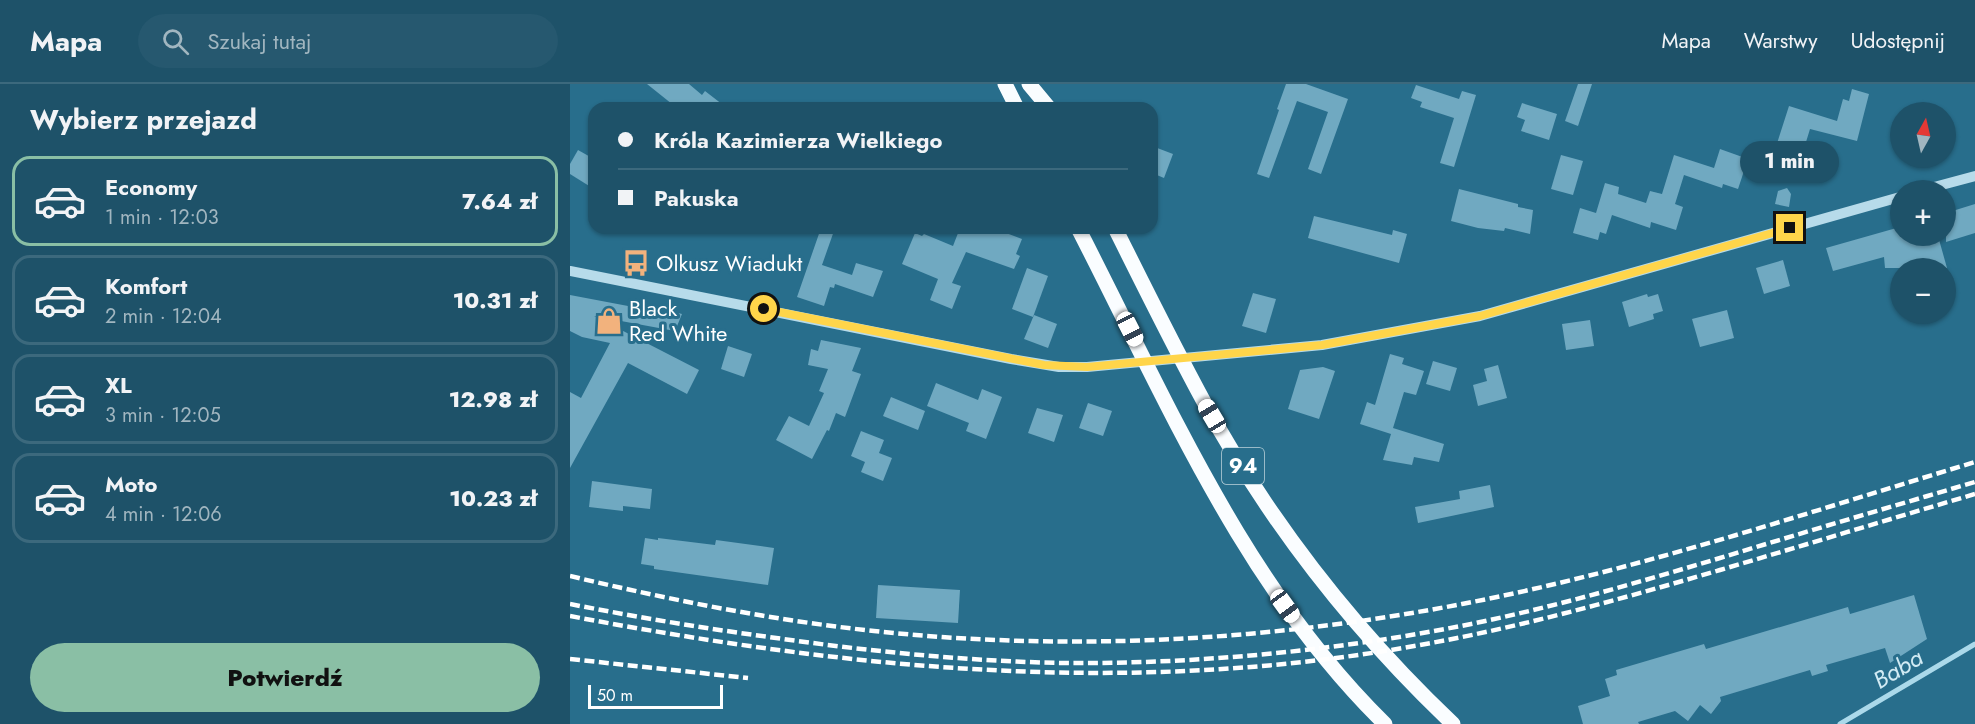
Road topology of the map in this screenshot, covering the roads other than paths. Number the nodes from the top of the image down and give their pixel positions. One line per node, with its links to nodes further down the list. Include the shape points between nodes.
1 (1005, 84): 3 (main road)
2 (1029, 84): 4 (main road)
3 (1014, 102)
4 (1044, 102)
5 (1975, 176): 6 (street)
6 (1956, 181)
7 (1890, 200): 11 (street, via 1480,316 1322,345)
8 (1081, 234): 12 (main road, 94)
9 (1118, 234): 11 (main road, 94)
10 (570, 271): 12 (street, via 1044,365)
11 (1182, 360): 12 (street); 14 (main road, 94, via 1256,488 1312,568 1373,641)
12 (1147, 363): 13 (main road, 94, via 1227,517 1263,575 1319,651)
13 (1385, 724)
14 (1454, 724)

